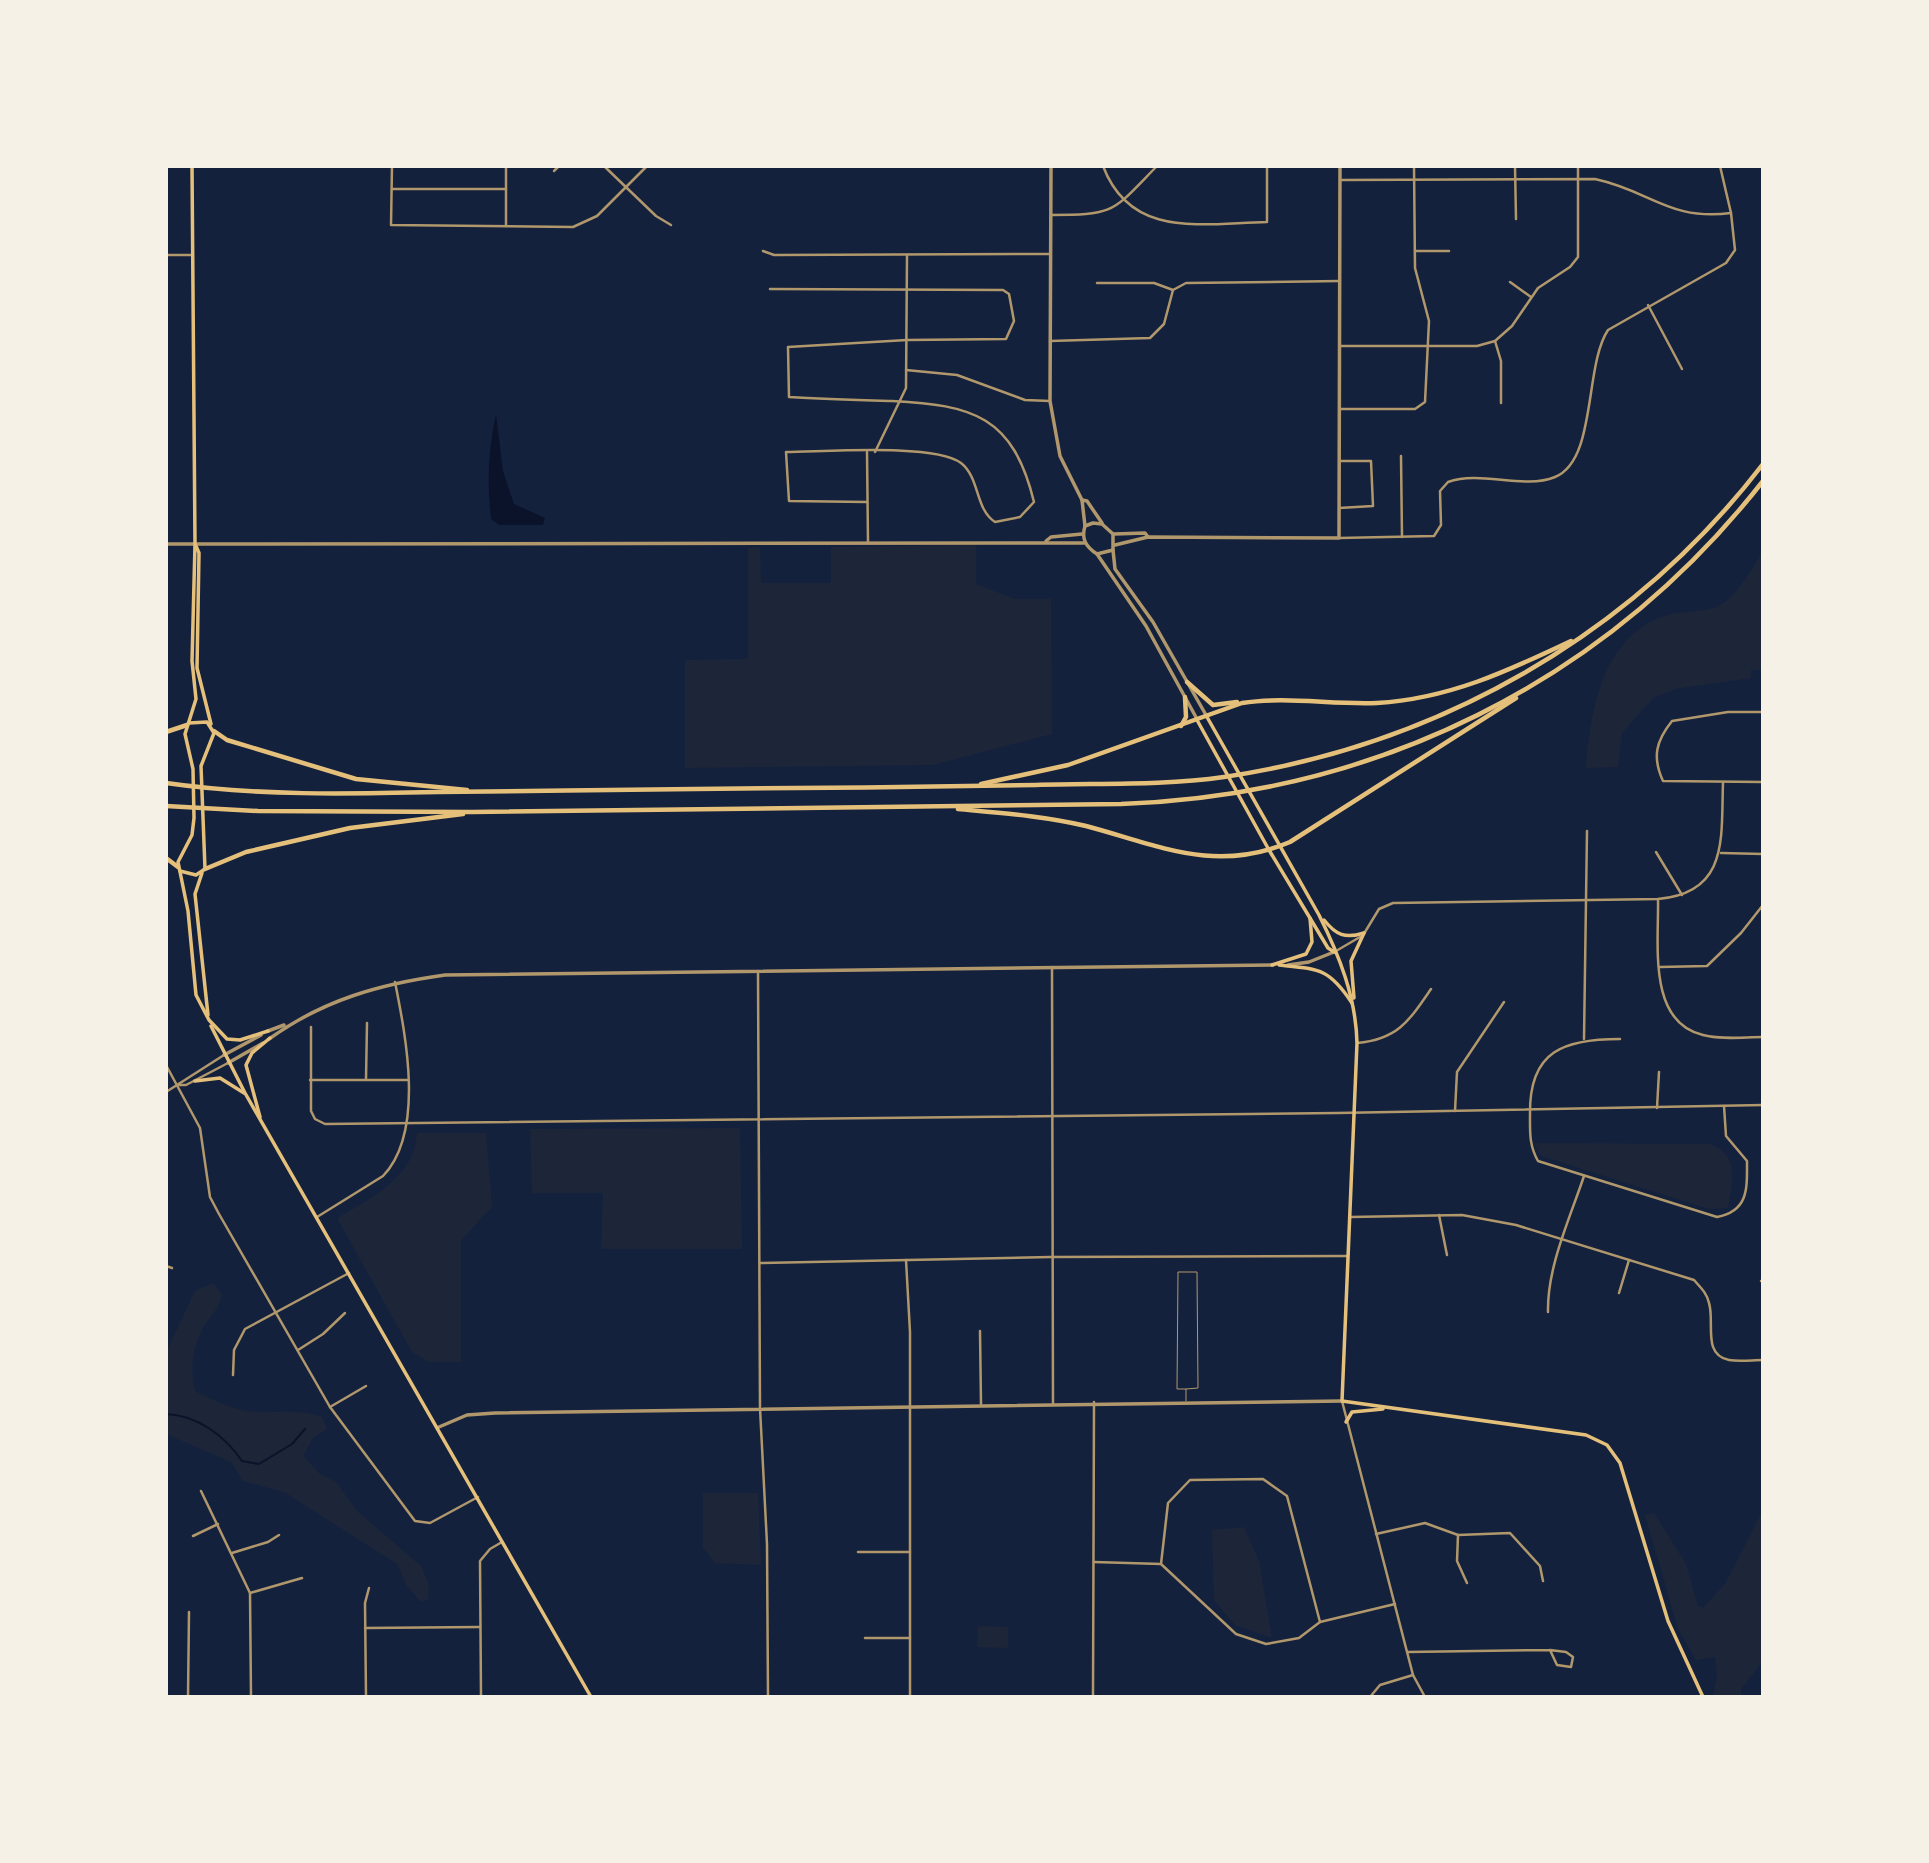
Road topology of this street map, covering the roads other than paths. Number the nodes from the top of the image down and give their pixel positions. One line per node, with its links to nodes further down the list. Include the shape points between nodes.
1 (192, 166): 35 (main road)
2 (392, 166): 23 (street)
3 (506, 166): 22 (street)
4 (559, 166): 16 (street)
5 (604, 166): 21 (street)
6 (647, 166): 21 (street)
7 (1051, 166): 26 (street)
8 (1103, 166): 24 (street)
9 (1157, 166): 24 (street)
10 (1267, 166): 24 (street, via 1267,222 1165,222 1144,217)
11 (1340, 166): 20 (street)
12 (1414, 166): 18 (street)
13 (1515, 166): 19 (street)
14 (1578, 166): 17 (street)
15 (1720, 166): 25 (street)
16 (554, 171)
17 (1578, 178): 19 (street); 25 (street, via 1621,185 1687,214); 43 (street, via 1578,257)
18 (1414, 179): 19 (street); 20 (street); 31 (street)
19 (1515, 179): 27 (street)
20 (1340, 180): 37 (street)
21 (625, 188): 28 (street); 29 (street, via 597,216 573,227)
22 (506, 189): 23 (street); 29 (street)
23 (392, 190): 29 (street, via 391,225)
24 (1124, 200): 26 (street, via 1106,213)
25 (1731, 213): 44 (street, via 1735,250 1726,263)
26 (1051, 215): 33 (street)
27 (1516, 219)
28 (671, 225)
29 (506, 226)
30 (763, 251): 36 (street, via 774,255)
31 (1415, 251): 32 (street); 49 (street, via 1416,279 1428,310)
32 (1449, 251)
33 (1050, 254): 36 (street); 46 (street)
34 (166, 255): 35 (street)
35 (192, 255): 76 (main road)
36 (907, 255): 41 (street)
37 (1340, 281): 42 (street, via 1192,282); 48 (street)
38 (1510, 282): 43 (street)
39 (1097, 283): 42 (street, via 1154,283)
40 (770, 289): 41 (street)
41 (906, 290): 45 (street); 45 (street, via 1003,290 1009,294 1014,313 1006,340)
42 (1173, 290): 46 (street, via 1164,324 1150,338)
43 (1531, 297): 47 (street, via 1512,326)
44 (1648, 305): 50 (street); 70 (street, via 1616,324 1602,339 1578,454 1564,472 1545,479 1448,482 1440,491 1439,532)
45 (907, 340): 51 (street); 53 (street, via 788,347 789,397)
46 (1050, 341): 52 (street)
47 (1495, 341): 49 (street, via 1477,346); 54 (street, via 1501,361)
48 (1340, 346): 49 (street); 55 (street)
49 (1427, 346): 55 (street, via 1427,395 1421,406)
50 (1682, 369)
51 (906, 370): 52 (street, via 957,375 1025,400); 53 (street)
52 (1050, 401): 62 (street, via 1060,456)
53 (900, 402): 57 (street); 57 (street, via 952,405 998,430 1021,464 1032,507 1020,517 995,522 986,513 974,480 954,459 936,452)
54 (1501, 403)
55 (1340, 409): 59 (street)
56 (867, 452): 57 (street); 63 (street); 63 (street, via 786,452 789,501)
57 (875, 452)
58 (1401, 456): 70 (street)
59 (1340, 461): 64 (street); 64 (street, via 1371,461 1373,506)
60 (1763, 464): 81 (highway, via 1667,570)
61 (1763, 481): 83 (highway, via 1711,542 1659,592 1599,641)
62 (1082, 500): 65 (street, via 1087,500); 66 (street)
63 (867, 502): 73 (street)
64 (1339, 509): 71 (street)
65 (1102, 524): 66 (street); 68 (street)
66 (1085, 526): 67 (street)
67 (1082, 534): 72 (street); 74 (street)
68 (1113, 534): 69 (street, via 1145,533); 77 (street)
69 (1148, 537): 71 (street); 77 (street)
70 (1402, 537): 71 (street)
71 (1339, 538)
72 (1046, 541): 73 (street); 74 (street)
73 (868, 542): 76 (street)
74 (1084, 543): 78 (street)
75 (166, 544): 76 (street)
76 (195, 544): 89 (main road, via 192,661 196,699); 91 (main road, via 199,552 198,678)
77 (1114, 548): 78 (street); 79 (street, via 1115,569)
78 (1097, 554): 80 (street)
79 (1128, 588): 80 (street); 82 (street)
80 (1122, 592): 84 (street)
81 (1581, 636): 85 (highway, via 1497,676 1428,696 1335,704); 96 (highway, via 1535,668 1440,718 1312,760 1188,781)
82 (1187, 682): 85 (highway, via 1213,705); 87 (street)
83 (1526, 690): 99 (highway, via 1403,749 1281,785 1155,803); 102 (highway)
84 (1185, 697): 88 (street); 90 (highway, via 1186,717)
85 (1256, 701): 87 (highway)
86 (1763, 712): 95 (street, via 1672,721 1658,739 1656,765 1663,782)
87 (1207, 717): 88 (highway); 102 (main road)
88 (1197, 720): 90 (highway); 103 (main road)
89 (188, 724): 91 (main road, via 202,721); 92 (highway); 108 (main road, via 192,835 178,857)
90 (1180, 727): 96 (highway, via 1068,765)
91 (213, 730): 97 (highway, via 226,740 327,772 383,783); 109 (main road, via 202,761)
92 (166, 732)
93 (1763, 782): 95 (street)
94 (166, 783): 97 (highway, via 293,793)
95 (1723, 783): 105 (street)
96 (969, 786): 97 (highway)
97 (479, 792)
98 (166, 806): 100 (highway)
99 (936, 806): 100 (highway); 103 (highway, via 1052,819 1182,854 1227,856)
100 (472, 812): 109 (highway, via 349,828 246,852)
101 (1587, 831): 112 (street)
102 (1281, 846): 103 (highway); 114 (main road)
103 (1269, 850): 115 (main road)
104 (1656, 852): 110 (street)
105 (1721, 853): 106 (street); 110 (street, via 1711,876)
106 (1763, 854)
107 (166, 858): 108 (highway)
108 (179, 869): 109 (main road, via 190,875); 127 (main road, via 196,995)
109 (204, 871): 127 (main road, via 195,894)
110 (1682, 895): 111 (street)
111 (1658, 899): 112 (street); 121 (street)
112 (1587, 900): 116 (street, via 1393,902 1379,909); 134 (street)
113 (1763, 905): 121 (street, via 1707,966)
114 (1319, 915): 116 (main road, via 1338,934); 117 (main road)
115 (1310, 916): 117 (main road); 118 (main road, via 1312,942 1306,954)
116 (1364, 933): 117 (street); 126 (main road, via 1351,961)
117 (1334, 952): 119 (street, via 1309,962); 126 (main road)
118 (1272, 965): 119 (street); 120 (street)
119 (1279, 965): 126 (main road, via 1325,972)
120 (1052, 967): 122 (street); 154 (street)
121 (1660, 967): 132 (street, via 1662,1000 1679,1022 1701,1035)
122 (758, 971): 123 (street, via 445,975); 155 (street)
123 (395, 982): 129 (street, via 342,998); 143 (street, via 407,1051)
124 (1431, 989): 136 (street, via 1409,1021 1390,1035)
125 (1504, 1002): 153 (street, via 1457,1072)
126 (1355, 1008): 136 (main road)
127 (209, 1020): 131 (main road, via 231,1040); 137 (main road)
128 (367, 1023): 141 (street)
129 (289, 1024): 131 (street); 133 (street)
130 (311, 1027): 142 (street)
131 (268, 1031): 137 (street)
132 (1763, 1037)
133 (270, 1038): 138 (street); 156 (main road, via 246,1065)
134 (1584, 1039): 135 (street); 151 (street, via 1559,1048 1538,1070 1531,1084)
135 (1620, 1039)
136 (1357, 1043): 152 (main road)
137 (223, 1055): 138 (main road); 145 (street)
138 (228, 1063): 144 (street); 147 (main road)
139 (166, 1065): 145 (street)
140 (1658, 1072): 150 (street)
141 (366, 1079): 142 (street); 143 (street)
142 (310, 1080): 157 (street, via 311,1111 320,1122)
143 (407, 1080): 157 (street)
144 (195, 1081): 145 (street); 147 (main road, via 220,1078)
145 (178, 1085): 146 (street); 173 (street, via 204,1138 211,1197)
146 (166, 1092)
147 (245, 1093): 156 (main road)
148 (1763, 1105): 149 (street)
149 (1724, 1106): 150 (street); 158 (street, via 1726,1136 1747,1161 1746,1193 1735,1211 1717,1217)
150 (1657, 1108): 151 (street)
151 (1530, 1109): 153 (street); 158 (street, via 1530,1147 1538,1161)
152 (1354, 1111): 153 (street); 154 (street); 161 (main road)
153 (1455, 1111)
154 (1050, 1114): 155 (street); 165 (street)
155 (759, 1119): 157 (street); 168 (street)
156 (262, 1122): 160 (main road)
157 (407, 1124): 160 (street, via 398,1157 383,1176)
158 (1584, 1176): 162 (street)
159 (1439, 1215): 161 (street); 162 (street, via 1516,1225); 163 (street)
160 (317, 1217): 171 (main road)
161 (1350, 1217): 164 (main road)
162 (1563, 1240): 167 (street); 174 (street)
163 (1447, 1255)
164 (1348, 1256): 165 (street); 183 (main road)
165 (1050, 1257): 166 (street); 185 (street)
166 (906, 1260): 168 (street); 188 (street)
167 (1629, 1260): 172 (street); 178 (street, via 1694,1280 1710,1304 1715,1352 1728,1360)
168 (760, 1263): 189 (street)
169 (166, 1266): 170 (street)
170 (172, 1268)
171 (349, 1273): 173 (street); 192 (main road)
172 (1619, 1293)
173 (277, 1312): 177 (street); 179 (street, via 244,1329 234,1350)
174 (1548, 1312)
175 (345, 1313): 177 (street)
176 (981, 1331): 186 (street)
177 (298, 1350): 187 (street)
178 (1763, 1360)
179 (233, 1375)
180 (366, 1385): 187 (street)
181 (1186, 1390): 181 (lane, via 1198,1388 1197,1272 1187,1270 1178,1272 1177,1389); 182 (lane)
182 (1186, 1401): 183 (street); 184 (street)
183 (1342, 1401): 190 (main road); 191 (street)
184 (1094, 1402): 185 (street); 204 (street)
185 (1053, 1403): 186 (street)
186 (981, 1404): 188 (street)
187 (330, 1407): 194 (street, via 415,1521 430,1524)
188 (910, 1407): 189 (street); 202 (street)
189 (760, 1408): 192 (street, via 476,1413); 226 (street)
190 (1392, 1408): 191 (main road, via 1352,1412); 231 (main road, via 1586,1434 1615,1454 1668,1621)
191 (1346, 1422): 196 (street)
192 (439, 1427): 194 (main road)
193 (201, 1491): 195 (street)
194 (478, 1497): 200 (main road)
195 (218, 1524): 199 (street); 203 (street)
196 (1376, 1534): 198 (street, via 1425,1522); 211 (street)
197 (279, 1535): 203 (street)
198 (1458, 1535): 207 (street, via 1510,1533 1541,1566); 208 (street, via 1457,1560)
199 (193, 1536)
200 (503, 1542): 214 (street, via 480,1561); 225 (main road)
201 (858, 1552): 202 (street)
202 (910, 1552): 216 (street)
203 (232, 1553): 210 (street)
204 (1094, 1562): 205 (street); 228 (street)
205 (1160, 1564): 213 (street, via 1236,1634 1266,1644 1299,1638); 213 (street, via 1168,1503 1190,1480 1262,1479 1287,1496)
206 (302, 1578): 210 (street)
207 (1543, 1581)
208 (1467, 1583)
209 (369, 1588): 215 (street)
210 (250, 1593): 222 (street)
211 (1395, 1604): 213 (street); 219 (street)
212 (188, 1612): 221 (street)
213 (1320, 1622)
214 (480, 1627): 215 (street); 224 (street)
215 (365, 1628): 223 (street)
216 (910, 1637): 217 (street); 227 (street)
217 (865, 1638)
218 (1550, 1650): 218 (street, via 1570,1654 1571,1667 1557,1665); 219 (street)
219 (1408, 1652): 220 (street)
220 (1413, 1675): 229 (street, via 1380,1685); 230 (street)
221 (188, 1697)
222 (251, 1697)
223 (366, 1697)
224 (481, 1697)
225 (591, 1697)
226 (768, 1697)
227 (910, 1697)
228 (1093, 1697)
229 (1370, 1697)
230 (1425, 1697)
231 (1703, 1697)

